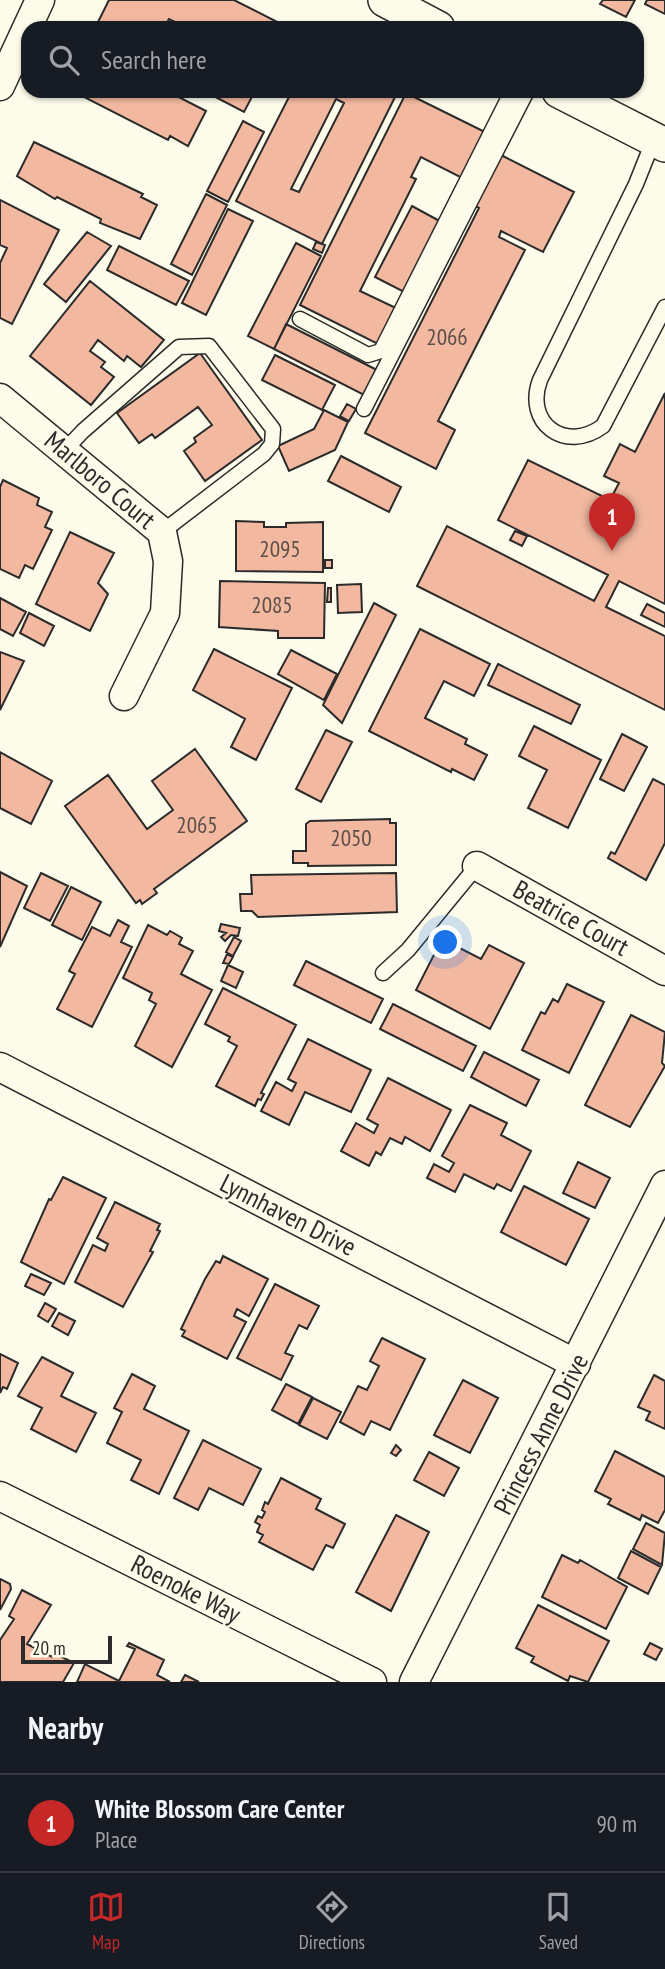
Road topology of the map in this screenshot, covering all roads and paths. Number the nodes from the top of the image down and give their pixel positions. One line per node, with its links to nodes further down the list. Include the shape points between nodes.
1 (40, 0): 3 (street)
2 (385, 0): 4 (street)
3 (30, 21)
4 (425, 21)
5 (21, 41): 6 (street)
6 (0, 86)
7 (508, 98): 12 (lane, via 381,351 368,355)
8 (523, 98): 14 (lane)
9 (573, 98): 10 (street)
10 (660, 142): 11 (lane, via 540,380 536,404 546,426 569,437 593,434 603,426)
11 (665, 307)
12 (300, 319)
13 (0, 398): 15 (street, Marlboro Court)
14 (364, 409)
15 (64, 451): 16 (street, Marlboro Court); 16 (lane, via 179,347 209,346 273,429 272,444)
16 (162, 532): 17 (street, Marlboro Court, via 168,561 164,613)
17 (124, 696)
18 (477, 866): 19 (street, Beatrice Court); 20 (lane, via 408,950)
19 (665, 971)
20 (383, 973)
21 (0, 1067): 23 (street, Lynnhaven Drive)
22 (665, 1185): 23 (street, Princess Anne Drive)
23 (576, 1364): 26 (street, Princess Anne Drive)
24 (0, 1496): 25 (street, Roenoke Way)
25 (372, 1682)
26 (414, 1682)

